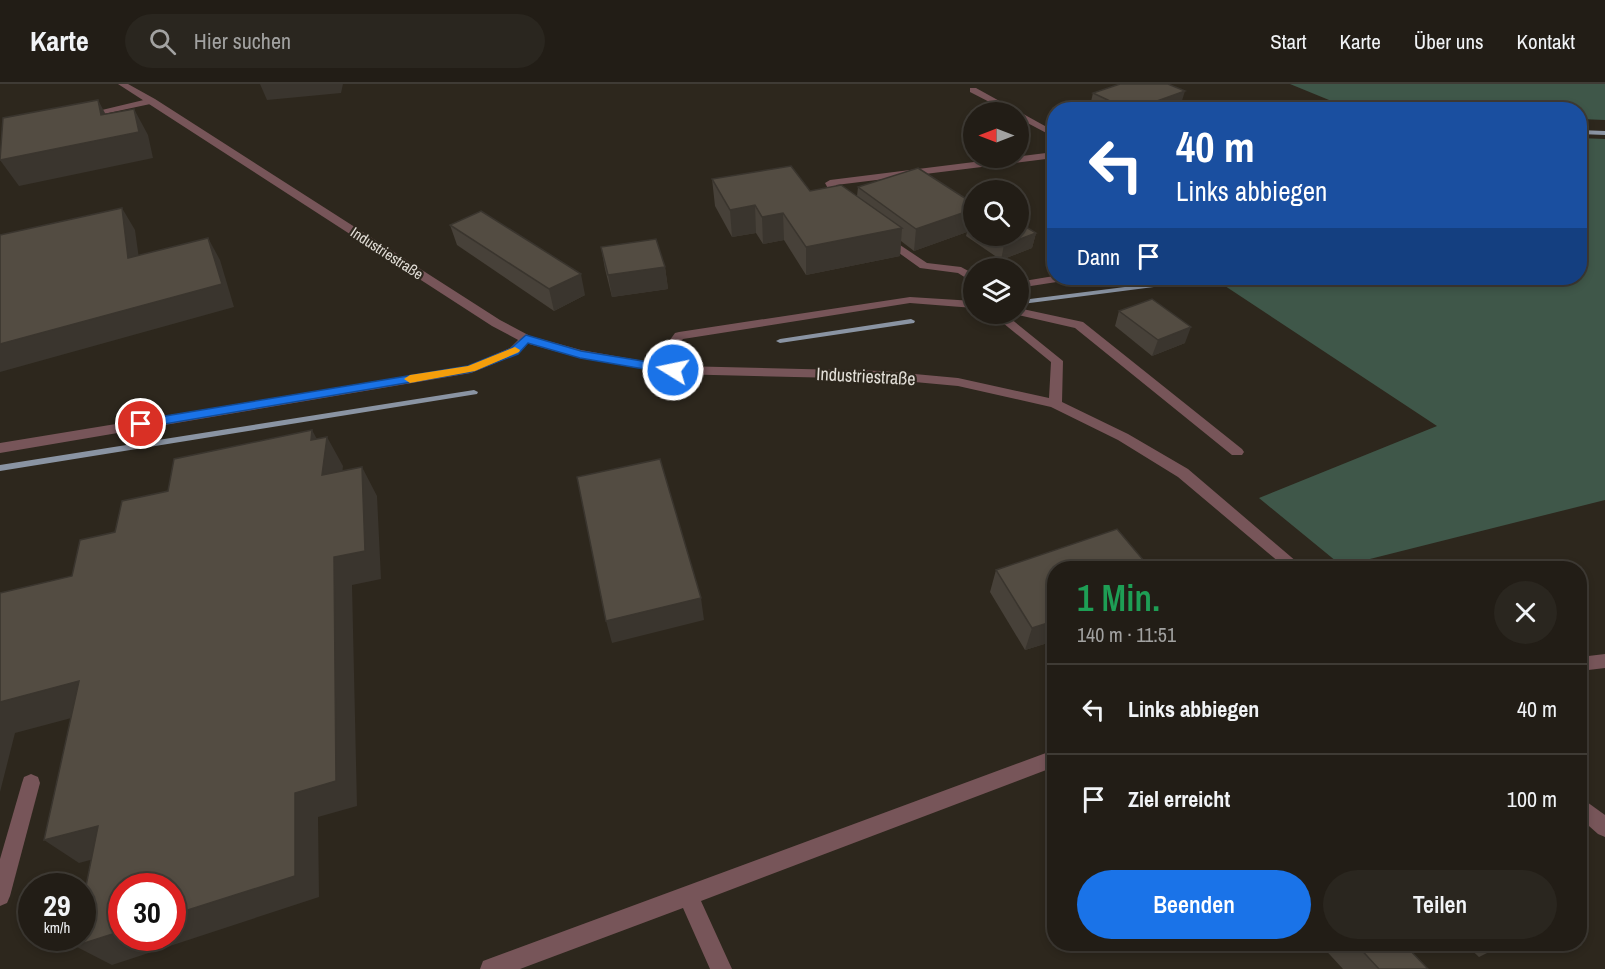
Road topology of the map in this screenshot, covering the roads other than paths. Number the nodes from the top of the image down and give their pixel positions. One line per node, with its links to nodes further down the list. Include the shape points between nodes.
1 (122, 84): 3 (street, Industriestraße)
2 (973, 90): 4 (street)
3 (152, 101): 5 (street); 17 (street, Industriestraße)
4 (996, 102)
5 (80, 116)
6 (1029, 120): 7 (street)
7 (1047, 130)
8 (1047, 156): 9 (street, via 830,183 843,207)
9 (852, 214)
10 (879, 233): 11 (street, via 924,266)
11 (963, 272)
12 (1047, 280): 13 (street)
13 (1029, 283)
14 (963, 302): 18 (street, via 910,300 678,336 670,348)
15 (1029, 314): 21 (street, via 1079,325)
16 (1011, 324): 19 (street, via 1057,361)
17 (526, 339): 18 (street, Industriestraße, via 580,354); 20 (street, via 514,351 471,369)
18 (673, 370): 19 (street, Industriestraße, via 882,375 958,382)
19 (1055, 405): 22 (street, Industriestraße, via 1123,437 1182,473)
20 (0, 448)
21 (1237, 452)
22 (1288, 561)
23 (1605, 661): 24 (street)
24 (1587, 663)
25 (1047, 762): 30 (street)
26 (31, 783): 29 (street)
27 (1587, 812): 28 (street)
28 (1605, 827)
29 (0, 896)
30 (688, 896): 31 (street); 32 (street)
31 (491, 969)
32 (721, 969)

